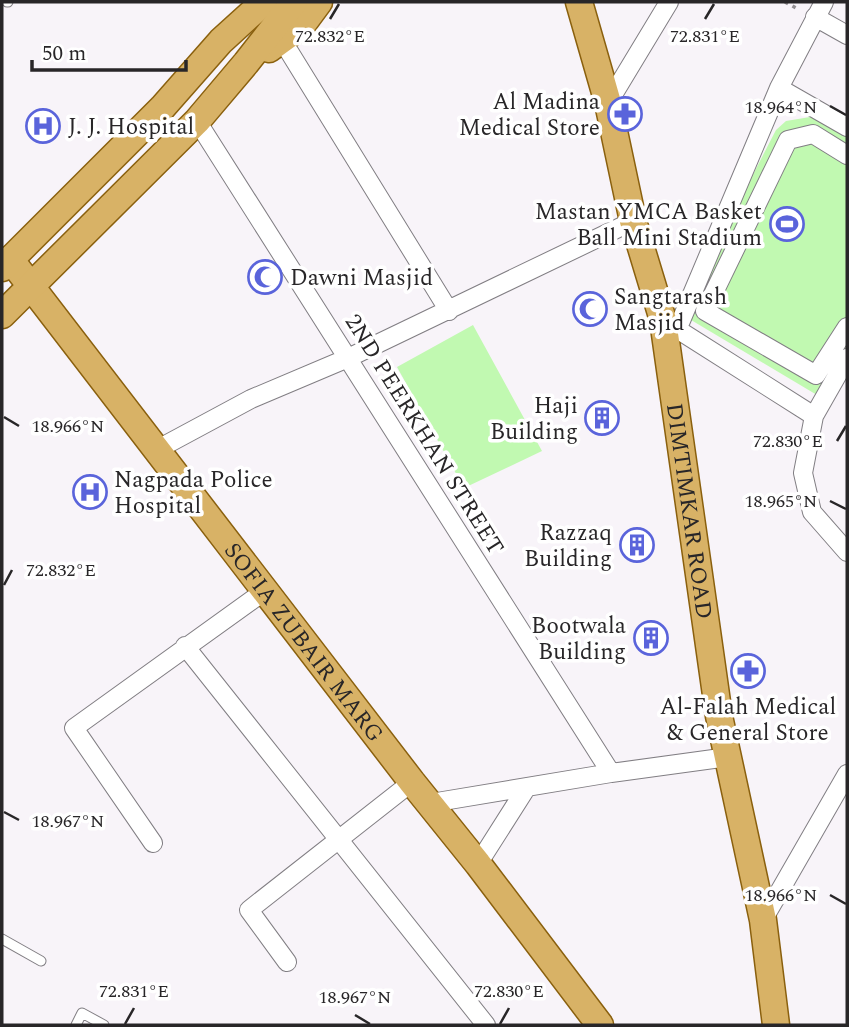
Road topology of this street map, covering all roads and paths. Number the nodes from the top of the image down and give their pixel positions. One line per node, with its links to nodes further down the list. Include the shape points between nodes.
1 (243, 2): 10 (main road)
2 (264, 2): 10 (main road)
3 (294, 2): 11 (main road)
4 (319, 2): 9 (main road, via 302,25)
5 (579, 2): 13 (main road, DIMTIMKAR ROAD)
6 (669, 2): 13 (street)
7 (820, 10): 8 (street); 12 (street)
8 (847, 35)
9 (282, 40): 11 (main road); 20 (street)
10 (220, 41): 18 (main road, via 162,108)
11 (246, 63): 14 (main road)
12 (779, 88): 15 (street); 22 (street)
13 (608, 103): 17 (main road, DIMTIMKAR ROAD)
14 (197, 121): 19 (main road); 24 (street, 2ND PEERKHAN STREET)
15 (847, 127)
16 (847, 158): 23 (street, via 813,134 788,140 705,311 816,375)
17 (633, 221): 20 (street); 22 (main road, DIMTIMKAR ROAD)
18 (5, 260): 19 (main road, SOFIA ZUBAIR MARG)
19 (31, 285): 21 (main road); 27 (main road, SOFIA ZUBAIR MARG)
20 (449, 311): 24 (street)
21 (2, 315)
22 (670, 325): 26 (street); 31 (main road, DIMTIMKAR ROAD)
23 (847, 327)
24 (348, 358): 27 (street, via 251,399); 32 (street, 2ND PEERKHAN STREET)
25 (847, 358): 26 (street)
26 (814, 416): 28 (street, via 803,473 812,512)
27 (158, 449): 29 (main road, SOFIA ZUBAIR MARG)
28 (847, 552)
29 (266, 590): 30 (street); 34 (main road, SOFIA ZUBAIR MARG)
30 (186, 646): 37 (street); 38 (street, via 74,728)
31 (728, 757): 32 (street); 40 (main road, DIMTIMKAR ROAD)
32 (611, 773): 35 (street)
33 (847, 774): 40 (street)
34 (412, 782): 36 (main road, SOFIA ZUBAIR MARG); 37 (street)
35 (527, 787): 36 (street); 39 (street)
36 (431, 803): 39 (main road, SOFIA ZUBAIR MARG)
37 (340, 838): 43 (street, via 249,910); 46 (street)
38 (153, 843)
39 (478, 864): 47 (main road, SOFIA ZUBAIR MARG)
40 (763, 920): 48 (main road, DIMTIMKAR ROAD)
41 (2, 939): 42 (lane)
42 (41, 961)
43 (287, 962)
44 (76, 1025): 45 (lane, via 82,1013)
45 (104, 1025)
46 (486, 1025)
47 (600, 1025)
48 (776, 1025)

